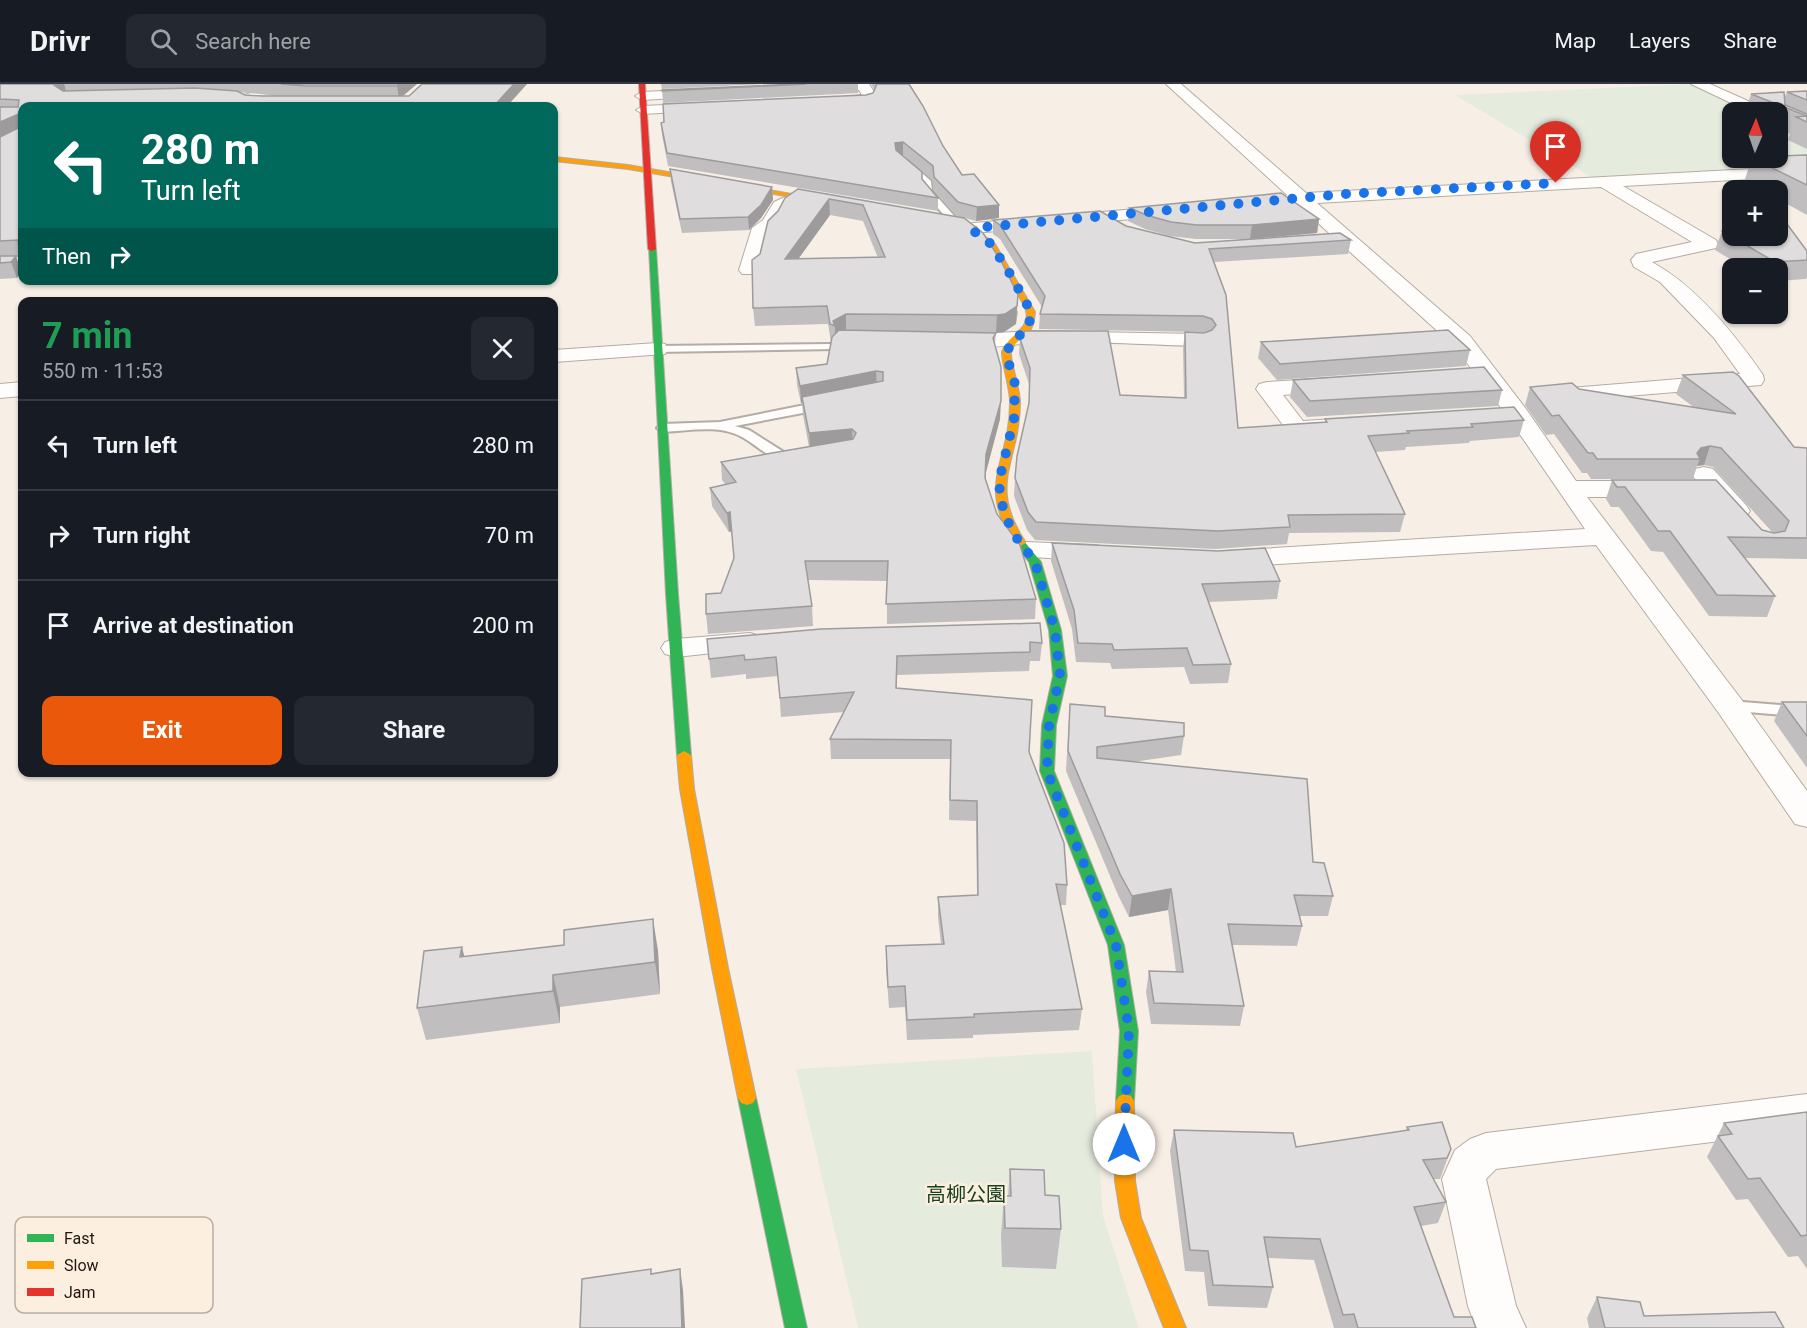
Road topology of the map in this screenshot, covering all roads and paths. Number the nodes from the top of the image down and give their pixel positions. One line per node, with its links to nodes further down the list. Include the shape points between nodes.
1 (296, 84): 6 (street)
2 (1173, 84): 17 (street)
3 (1698, 84): 10 (street)
4 (208, 94): 6 (street)
5 (642, 96): 7 (street); 13 (street, via 649,127)
6 (247, 99): 8 (street); 9 (street)
7 (724, 99)
8 (236, 102)
9 (261, 102)
10 (1738, 102)
11 (900, 159): 23 (lane, via 928,183 928,191 952,219)
12 (558, 160): 13 (street)
13 (645, 171): 16 (street); 35 (street)
14 (1807, 171): 15 (street)
15 (1603, 181): 17 (street); 43 (street, via 1709,244 1640,260 1645,267 1667,278 1721,334 1753,380)
16 (798, 196): 19 (street); 30 (street, via 776,208 771,222 760,230)
17 (1302, 198): 18 (street); 26 (street)
18 (1278, 200)
19 (852, 205)
20 (1185, 209): 22 (street)
21 (929, 218): 23 (street)
22 (1103, 218): 24 (street); 25 (street)
23 (950, 222): 24 (street)
24 (974, 228): 31 (street, via 991,244 1031,312 1024,333)
25 (1131, 234)
26 (1345, 238): 27 (street); 37 (street, via 1462,341)
27 (1322, 240)
28 (18, 263): 29 (street)
29 (0, 264)
30 (749, 270)
31 (1013, 339): 32 (street); 33 (street); 51 (street, via 1006,354 1015,384 1014,419 999,496 1012,532)
32 (927, 340)
33 (1201, 340)
34 (831, 347): 35 (lane)
35 (657, 349): 36 (street); 46 (street)
36 (558, 356)
37 (1487, 374): 38 (street); 43 (street)
38 (1464, 375)
39 (1359, 383): 44 (street, via 1267,389 1298,428)
40 (18, 389): 41 (street)
41 (0, 391)
42 (832, 403): 45 (lane)
43 (1506, 409): 48 (street)
44 (1356, 424)
45 (720, 426): 46 (lane); 47 (lane, via 745,433 787,460)
46 (663, 428): 55 (street)
47 (807, 458)
48 (1568, 489): 49 (street, via 1676,489 1710,481); 50 (street)
49 (1752, 528)
50 (1605, 536): 53 (street); 56 (street)
51 (1027, 550): 52 (street); 62 (street, via 1035,562 1043,630 1060,676 1049,725 1047,771 1116,945 1129,1031 1124,1125 1125,1181 1131,1218)
52 (1121, 554)
53 (1203, 559)
54 (777, 640): 55 (street)
55 (676, 648): 61 (street, via 687,789 720,968)
56 (1730, 706): 57 (lane); 58 (street)
57 (1807, 712)
58 (1796, 786): 59 (street)
59 (1807, 816)
60 (1807, 1112): 63 (street, via 1486,1152 1472,1163 1464,1179 1492,1306)
61 (796, 1328)
62 (1175, 1328)
63 (1501, 1328)

